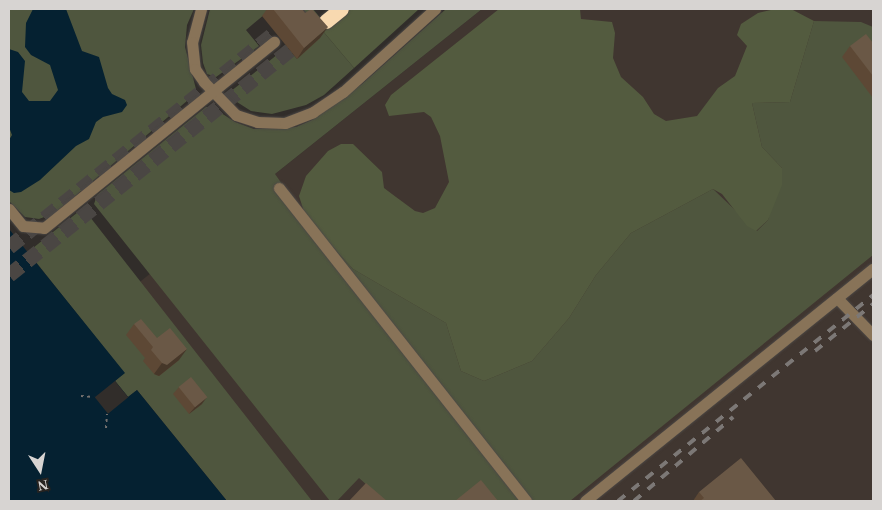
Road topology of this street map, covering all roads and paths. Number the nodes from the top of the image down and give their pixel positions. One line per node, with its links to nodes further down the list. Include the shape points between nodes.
1 (200, 9): 6 (street, via 192,42 194,60 196,69)
2 (341, 9): 4 (highway)
3 (435, 9): 6 (street, via 343,92 313,112 285,123 257,122 236,115)
4 (326, 21)
5 (274, 42): 6 (street)
6 (212, 92): 8 (street, via 44,228 23,226)
7 (279, 188): 16 (street)
8 (9, 209)
9 (873, 269): 10 (street)
10 (837, 298): 11 (street); 17 (street)
11 (873, 335)
12 (81, 396): 13 (path)
13 (94, 397)
14 (107, 414): 15 (path)
15 (106, 428)
16 (526, 501)
17 (585, 501)

